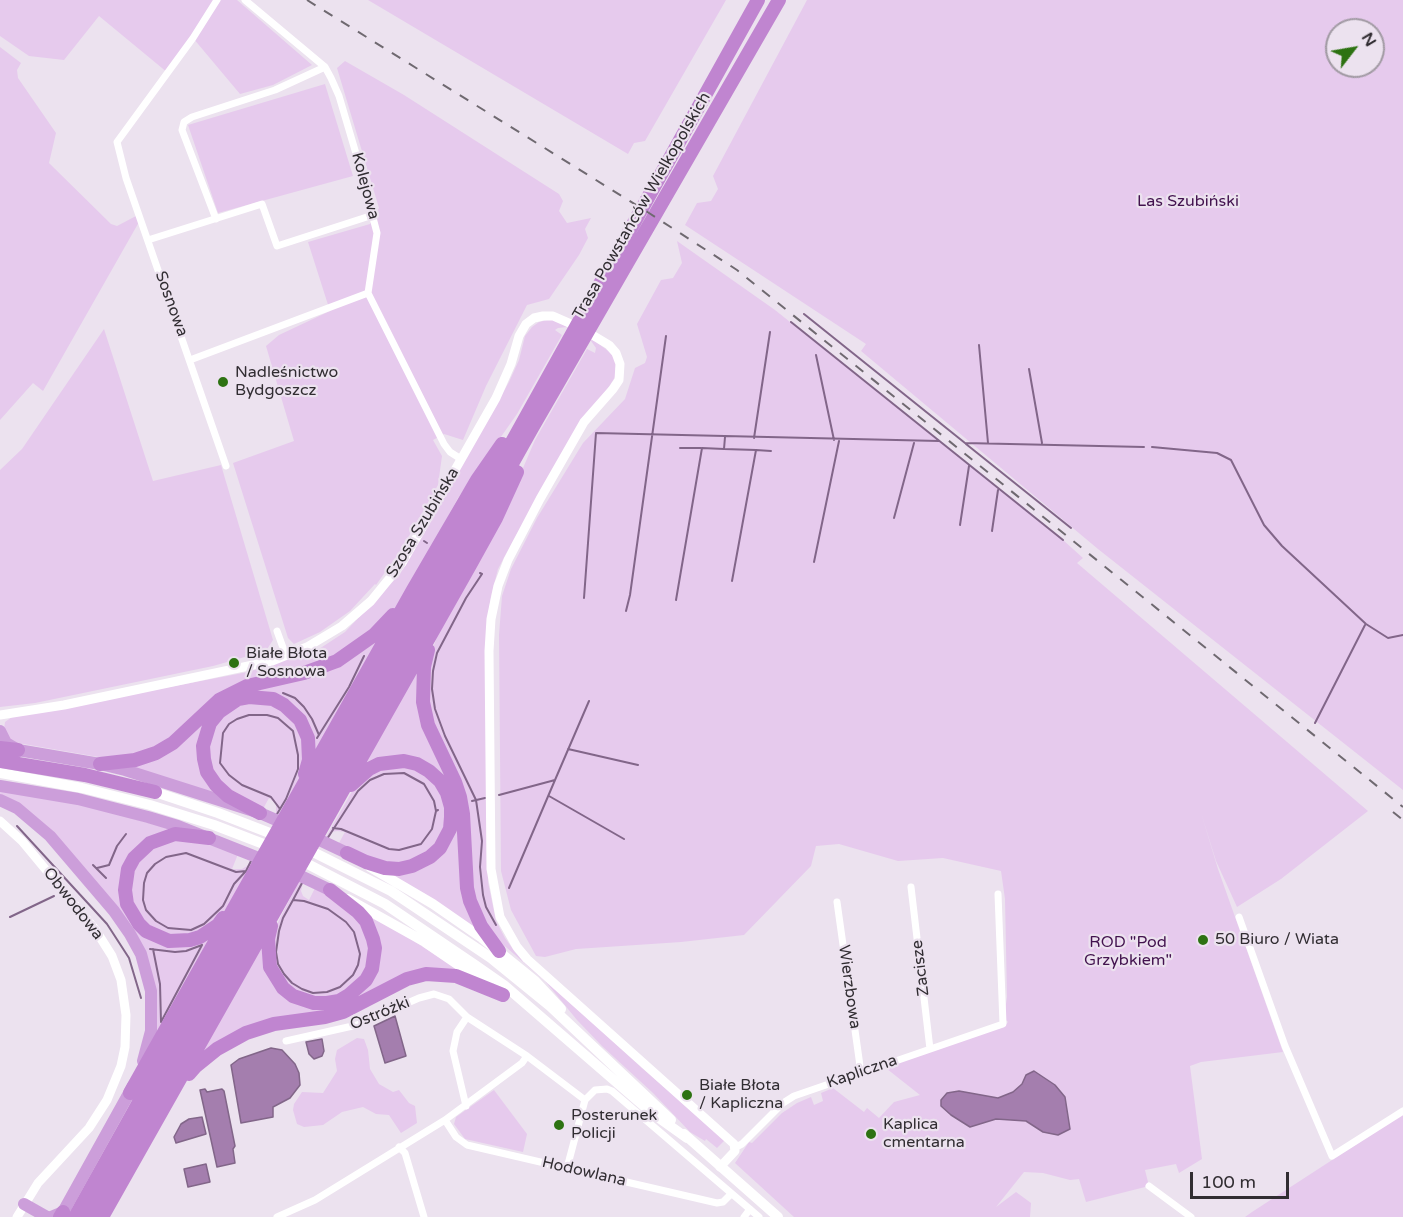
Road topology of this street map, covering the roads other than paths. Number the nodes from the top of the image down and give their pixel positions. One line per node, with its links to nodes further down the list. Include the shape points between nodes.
1 (217, 0): 8 (street, Sosnowa, via 117,142)
2 (245, 0): 5 (street, Kolejowa)
3 (758, 0): 13 (highway, Trasa Powstańców Wielkopolskich)
4 (779, 0): 14 (highway, Trasa Powstańców Wielkopolskich)
5 (325, 67): 6 (street, Kolejowa, via 339,96); 7 (street, via 184,123 182,130)
6 (373, 215): 7 (street, via 277,246 262,204); 9 (street, Kolejowa, via 377,233)
7 (216, 219): 8 (street)
8 (148, 240): 12 (street, Sosnowa)
9 (368, 293): 12 (street); 15 (street, via 444,444)
10 (569, 322): 15 (street, Szosa Szubińska, via 543,316 526,324 502,386)
11 (594, 336): 61 (street, via 609,345 618,357 619,380 584,422 540,499 508,560 491,619 491,869 495,898 508,934 526,959)
12 (190, 360): 16 (street, Sosnowa)
13 (543, 386): 17 (highway, via 477,480); 69 (highway, via 308,804)
14 (532, 428): 18 (highway, via 524,457 496,518); 71 (highway)
15 (461, 459): 20 (street, Szosa Szubińska, via 402,563 376,596 327,636)
16 (226, 466)
17 (413, 590): 26 (highway, via 374,635 337,661 233,692 156,753); 31 (highway)
18 (437, 625): 32 (highway); 44 (highway, via 424,667 423,702 428,725 460,797 470,901 481,926)
19 (277, 631): 20 (street)
20 (286, 656): 21 (street, Szosa Szubińska, via 240,669)
21 (0, 715)
22 (0, 732): 24 (highway, via 6,743)
23 (0, 748): 24 (highway)
24 (18, 750): 26 (highway)
25 (0, 761): 29 (highway)
26 (100, 764): 33 (highway)
27 (0, 773): 48 (main road, via 118,796 182,814 317,867 440,940 504,985)
28 (0, 786): 35 (highway, via 115,807)
29 (155, 792): 49 (main road, via 261,829 391,891 473,945 531,990)
30 (0, 800): 53 (highway, via 17,808 50,836 114,911 141,954 148,973 152,1012 147,1050)
31 (296, 801): 33 (highway, via 309,751 300,720 273,699 238,699 210,723 203,746 204,759 216,785); 39 (highway)
32 (335, 805): 36 (highway, via 355,780 369,770 389,761 404,761 429,771 447,793 451,807 445,840 422,863 385,868); 42 (highway)
33 (264, 815): 36 (highway)
34 (0, 821): 66 (street, Obwodowa, via 95,929 121,980 126,1015 121,1066 107,1100 89,1128 38,1183)
35 (209, 838): 38 (highway); 39 (highway, via 175,834 161,837 141,850 126,879 127,903 133,915 146,931 158,937 190,940 218,925)
36 (347, 853): 44 (main road, via 433,904)
37 (911, 887): 50 (street, Zacisze)
38 (330, 890): 42 (highway, via 366,921 375,948 366,980 339,1001 314,1003 293,996 276,978 270,967 268,939); 45 (main road, via 425,942)
39 (243, 893): 53 (highway)
40 (998, 894): 50 (street, Kapliczna, via 1003,1024)
41 (837, 902): 52 (street, Wierzbowa)
42 (278, 906): 54 (highway)
43 (1239, 917): 57 (street, via 1285,1046 1332,1156)
44 (499, 951): 49 (main road, via 545,990)
45 (503, 995): 48 (main road); 54 (highway, via 456,976 426,974 343,1012 266,1026 234,1038 196,1066)
46 (467, 1017): 47 (street, Ostróżki, via 449,999 434,994 357,1025); 51 (street, Ostróżki); 56 (street, via 453,1052)
47 (285, 1041)
48 (570, 1041): 59 (main road, via 652,1113)
49 (588, 1043): 59 (main road, via 658,1106)
50 (930, 1049): 52 (street, Kapliczna)
51 (527, 1056): 55 (street, Ostróżki); 56 (street)
52 (861, 1072): 61 (street, Kapliczna, via 794,1096)
53 (130, 1093): 69 (highway)
54 (169, 1099): 72 (highway)
55 (585, 1100): 63 (street); 65 (street, via 595,1090 612,1091)
56 (466, 1106): 58 (street)
57 (1403, 1111)
58 (446, 1120): 60 (street); 63 (street, Hodowlana, via 456,1137 467,1145)
59 (687, 1138): 62 (main road)
60 (399, 1147): 68 (street); 74 (street, via 405,1153)
61 (736, 1147): 62 (street)
62 (720, 1167): 77 (main road)
63 (567, 1168): 65 (street, Hodowlana, via 717,1203)
64 (1149, 1186): 78 (street)
65 (731, 1194): 67 (street)
66 (24, 1204): 69 (highway); 70 (street, Obwodowa)
67 (750, 1209): 75 (street); 76 (street)
68 (293, 1214): 73 (street)
69 (59, 1216)
70 (17, 1217)
71 (89, 1217)
72 (102, 1217)
73 (277, 1217)
74 (424, 1217)
75 (744, 1217)
76 (759, 1217)
77 (778, 1217)
78 (1191, 1217)

